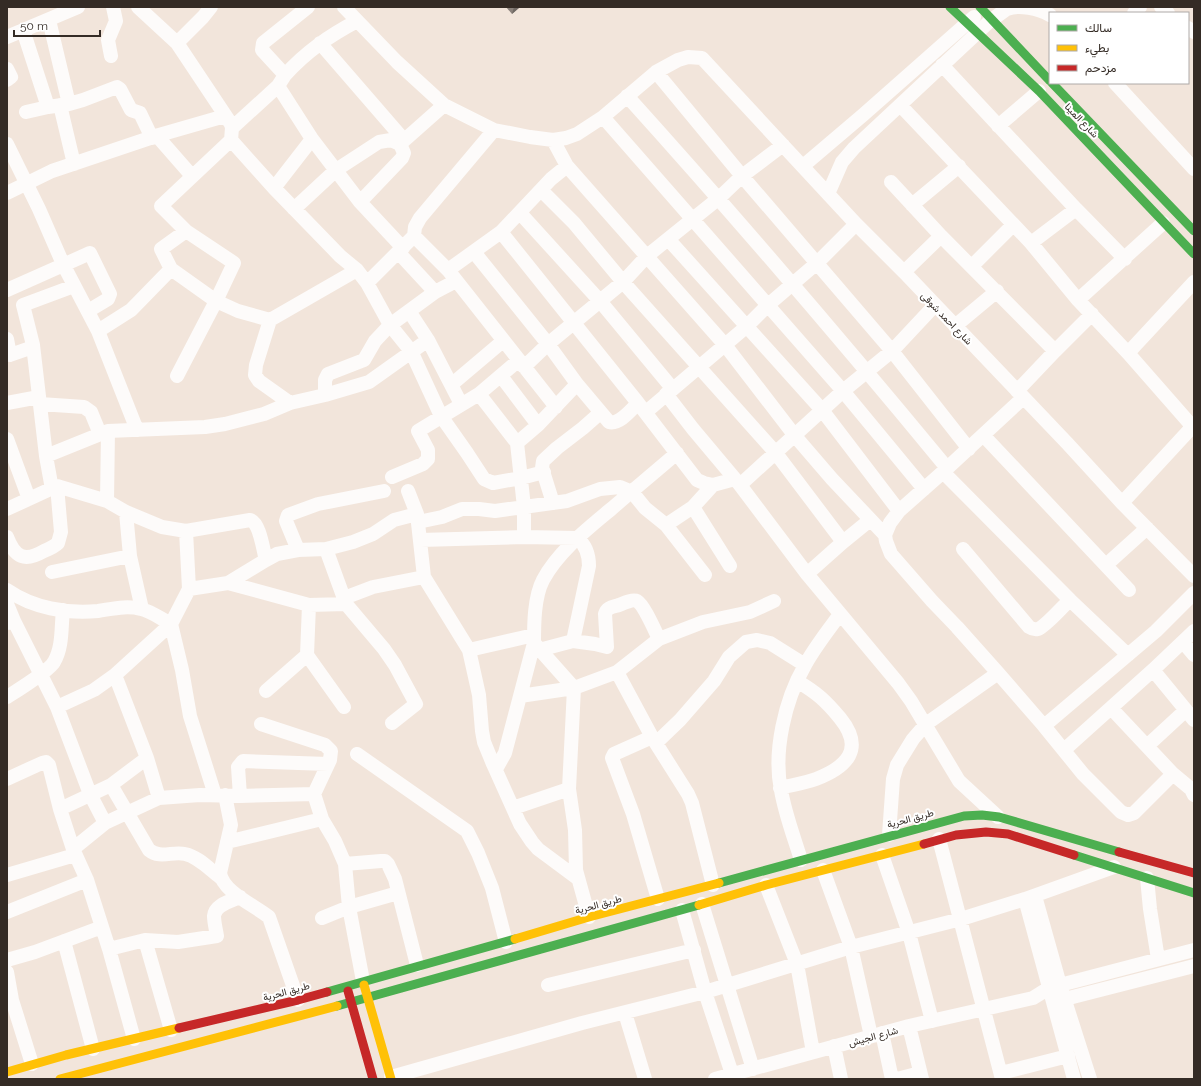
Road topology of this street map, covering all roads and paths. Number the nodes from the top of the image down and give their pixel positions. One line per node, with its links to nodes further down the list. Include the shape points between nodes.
1 (78, 7): 10 (street)
2 (113, 7): 19 (street, via 116,21 108,40)
3 (138, 7): 17 (street)
4 (211, 7): 17 (street)
5 (308, 7): 24 (street, via 262,45 263,52)
6 (344, 7): 12 (street)
7 (950, 7): 13 (main road, شارع المينا)
8 (982, 8): 11 (main road, شارع المينا); 13 (street)
9 (1049, 14): 11 (street, via 1043,11 1014,7 1006,9)
10 (49, 20): 14 (street); 30 (street)
11 (992, 20): 15 (street); 25 (main road, شارع المينا)
12 (357, 21): 18 (street); 31 (street)
13 (967, 23): 15 (main road, شارع المينا); 46 (street)
14 (24, 30): 16 (street); 30 (street)
15 (977, 33): 20 (street); 28 (main road, شارع المينا)
16 (7, 37)
17 (177, 43): 36 (street)
18 (320, 43): 24 (street, via 303,56); 41 (street)
19 (111, 56)
20 (942, 65): 32 (street); 35 (street)
21 (7, 69): 23 (street, via 11,77)
22 (656, 72): 29 (street); 43 (street, شارع احمد شوقى, via 678,60 688,57 702,58); 51 (street)
23 (7, 80)
24 (281, 80): 36 (street); 39 (street)
25 (1049, 80)
26 (1053, 84): 69 (main road, شارع المينا)
27 (1116, 84): 48 (street)
28 (1039, 91): 35 (street); 65 (main road, شارع المينا)
29 (627, 96): 34 (street); 58 (street)
30 (59, 105): 33 (street); 38 (street, via 117,87 131,110 140,113); 44 (street)
31 (444, 105): 37 (street); 41 (street)
32 (900, 105): 47 (street); 57 (street, via 847,157 838,170)
33 (26, 112)
34 (603, 117): 40 (street, via 577,134); 64 (street)
35 (998, 126): 62 (street)
36 (229, 128): 38 (street); 50 (street); 54 (street)
37 (494, 130): 40 (street); 71 (street, via 420,218)
38 (154, 137): 44 (street); 50 (street)
39 (312, 139): 49 (street); 54 (street)
40 (553, 140): 45 (street)
41 (402, 142): 49 (street, via 379,142); 59 (street, via 402,158)
42 (7, 144): 53 (street)
43 (783, 145): 46 (street, شارع احمد شوقى); 51 (street)
44 (74, 164): 53 (street, via 52,171)
45 (567, 166): 55 (street); 78 (street)
46 (803, 166): 57 (street, شارع احمد شوقى)
47 (959, 166): 60 (street); 67 (street)
48 (1194, 169)
49 (336, 170): 59 (street); 61 (street)
50 (192, 176): 68 (street, via 162,206)
51 (742, 176): 58 (street); 80 (street)
52 (891, 182): 60 (street)
53 (27, 185): 56 (street); 81 (street)
54 (274, 188): 61 (street)
55 (541, 190): 63 (street); 87 (street, via 574,224)
56 (7, 193)
57 (828, 194): 66 (street, شارع احمد شوقى)
58 (719, 198): 64 (street); 90 (street)
59 (360, 202): 75 (street)
60 (912, 204): 72 (street)
61 (294, 209): 84 (street)
62 (1076, 209): 74 (street); 79 (street)
63 (520, 214): 70 (street); 97 (street)
64 (693, 220): 73 (street); 99 (street)
65 (1163, 223): 77 (main road, شارع المينا); 79 (street)
66 (856, 224): 80 (street); 85 (street, شارع احمد شوقى)
67 (1013, 225): 74 (street); 82 (street)
68 (186, 231): 83 (street, via 161,249); 96 (street, via 234,263)
69 (1194, 231)
70 (501, 232): 76 (street); 105 (street)
71 (414, 236): 75 (street); 86 (street)
72 (941, 236): 82 (street); 85 (street)
73 (668, 239): 78 (street); 108 (street)
74 (1031, 243): 95 (street)
75 (401, 250): 89 (street); 94 (street)
76 (474, 252): 86 (street); 113 (street)
77 (1194, 254)
78 (647, 256): 87 (street); 114 (street)
79 (1125, 259): 95 (street)
80 (817, 263): 90 (street); 117 (street)
81 (63, 264): 91 (street); 92 (street); 101 (street, via 90,253 110,294 108,299)
82 (972, 266): 93 (street)
83 (171, 269): 96 (street); 109 (street, via 131,310)
84 (356, 270): 89 (street); 104 (street)
85 (904, 272): 100 (street, شارع احمد شوقى)
86 (452, 276): 94 (street); 112 (street)
87 (622, 282): 97 (street); 122 (street)
88 (1194, 282): 119 (street)
89 (367, 283): 106 (street)
90 (792, 284): 99 (street); 123 (street)
91 (74, 286): 98 (street); 101 (street)
92 (12, 287): 98 (street)
93 (997, 291): 107 (street); 118 (street)
94 (434, 292): 102 (street)
95 (1078, 300): 103 (street)
96 (216, 301): 104 (street, via 238,311); 124 (street)
97 (600, 301): 105 (street); 129 (street)
98 (23, 305): 115 (street)
99 (768, 305): 108 (street); 130 (street)
100 (935, 305): 107 (street, شارع احمد شوقى); 117 (street)
101 (88, 311): 109 (street)
102 (409, 311): 106 (street); 111 (street)
103 (1092, 314): 118 (street); 119 (street)
104 (270, 320): 136 (street, via 255,375)
105 (574, 322): 113 (street); 139 (street)
106 (390, 325): 116 (street); 120 (street, via 375,341)
107 (955, 326): 133 (street, شارع احمد شوقى)
108 (746, 327): 114 (street); 140 (street)
109 (98, 331): 145 (street)
110 (7, 339): 115 (street, via 10,355)
111 (428, 340): 116 (street); 128 (street)
112 (503, 341): 121 (street); 128 (street)
113 (548, 344): 121 (street); 127 (street)
114 (725, 345): 122 (street); 148 (street)
115 (33, 347): 134 (street)
116 (411, 351): 126 (street); 142 (street)
117 (892, 351): 123 (street); 151 (street)
118 (1055, 351): 133 (street)
119 (1128, 353): 144 (street)
120 (364, 360): 126 (street); 132 (street, via 328,374 325,380)
121 (522, 363): 125 (street); 138 (street)
122 (699, 366): 129 (street); 152 (street)
123 (867, 371): 130 (street); 155 (street)
124 (177, 376)
125 (502, 376): 131 (street); 143 (street)
126 (369, 382): 132 (street)
127 (577, 384): 138 (street); 141 (street)
128 (451, 385): 137 (street)
129 (669, 391): 139 (street); 159 (street, via 693,429)
130 (843, 391): 140 (street); 162 (street)
131 (479, 394): 137 (street); 150 (street)
132 (325, 395): 136 (street)
133 (1020, 395): 147 (street); 169 (street, شارع احمد شوقى)
134 (39, 400): 135 (street); 146 (street, via 84,407 91,412); 154 (street)
135 (7, 403)
136 (290, 403): 145 (street, via 264,414 225,424)
137 (461, 404): 142 (street)
138 (556, 407): 143 (street)
139 (642, 407): 141 (street, via 614,423 607,421); 153 (street)
140 (822, 410): 148 (street); 173 (street)
141 (600, 413): 156 (street, via 546,458 542,466)
142 (441, 416): 157 (street, via 418,431 428,450 426,462); 158 (street, via 484,479 492,483)
143 (538, 425): 150 (street)
144 (1193, 426): 169 (street)
145 (137, 430): 146 (street)
146 (104, 432): 154 (street); 167 (street)
147 (983, 435): 151 (street); 191 (street)
148 (795, 436): 152 (street); 176 (street)
149 (7, 439): 166 (street)
150 (517, 443): 158 (street)
151 (968, 449): 155 (street)
152 (775, 452): 159 (street); 185 (street)
153 (677, 453): 160 (street, via 697,480); 165 (street)
154 (46, 456): 161 (street)
155 (945, 470): 162 (street); 203 (street)
156 (544, 472): 158 (street); 168 (street)
157 (392, 477)
158 (521, 478): 170 (street)
159 (738, 482): 160 (street); 194 (street)
160 (713, 485): 171 (street)
161 (55, 488): 166 (street); 167 (street); 181 (street, via 61,532 58,543 35,557 27,558 16,552)
162 (924, 489): 173 (street)
163 (384, 491): 187 (street, via 318,504 288,515 286,521)
164 (408, 491): 175 (street)
165 (632, 492): 168 (street, via 620,487 607,488 566,502); 177 (street, via 644,508); 183 (street)
166 (29, 499): 172 (street)
167 (108, 501): 174 (street)
168 (553, 503): 170 (street)
169 (1122, 503): 178 (street, شارع احمد شوقى)
170 (524, 507): 175 (street, via 495,511 462,509 442,517); 182 (street)
171 (693, 507): 177 (street); 192 (street)
172 (7, 509)
173 (899, 511): 180 (street)
174 (126, 512): 179 (street, via 162,527); 189 (street)
175 (417, 518): 184 (street); 186 (street, via 394,520 364,538)
176 (870, 520): 180 (street); 185 (street)
177 (666, 525): 195 (street)
178 (1147, 528): 191 (street); 196 (street, شارع احمد شوقى)
179 (186, 531): 190 (street, via 250,520 258,529); 199 (street)
180 (885, 535): 225 (street, via 892,554 909,575)
181 (7, 537)
182 (524, 537): 183 (street); 184 (street)
183 (577, 538): 215 (street, via 586,548 589,566); 217 (street, via 542,582 536,611)
184 (420, 540): 197 (street)
185 (843, 542): 194 (street)
186 (326, 549): 187 (street); 204 (street)
187 (298, 550): 190 (street, via 277,554)
188 (962, 550): 203 (street, via 1031,629 1041,628)
189 (130, 556): 193 (street); 208 (street)
190 (266, 560): 198 (street)
191 (1106, 565): 201 (street)
192 (730, 566)
193 (52, 572)
194 (807, 574): 210 (street)
195 (705, 575)
196 (1194, 576)
197 (424, 577): 204 (street, via 373,587); 218 (street)
198 (228, 583): 199 (street); 207 (street)
199 (189, 589): 212 (street)
200 (7, 590): 209 (street, via 37,605)
201 (1129, 590)
202 (1194, 593): 220 (street)
203 (1070, 600): 220 (street)
204 (345, 601): 207 (street); 237 (street, via 388,654 416,704)
205 (774, 601): 214 (street, via 754,611 703,622)
206 (7, 604): 211 (street)
207 (309, 605): 219 (street)
208 (142, 609): 209 (street, via 131,607 96,611); 212 (street)
209 (63, 610): 226 (street, via 58,653 50,667)
210 (840, 614): 222 (street); 239 (street, via 898,683)
211 (10, 622): 226 (street)
212 (171, 624): 227 (street); 256 (street, via 190,716)
213 (1194, 631): 216 (street)
214 (659, 639): 215 (street, via 645,611 639,602 634,601 611,607 606,611 607,647); 224 (street)
215 (573, 642): 217 (street)
216 (1183, 642): 221 (street); 223 (street)
217 (536, 643): 218 (street); 229 (street); 231 (street)
218 (469, 650): 247 (street, via 479,695 484,742)
219 (307, 655): 230 (street); 234 (street)
220 (1128, 655): 240 (street)
221 (1194, 655)
222 (805, 665): 228 (street); 241 (street, via 770,643 762,640 746,642 729,657 714,681 680,720)
223 (1153, 670): 235 (street); 236 (street)
224 (617, 672): 229 (street); 241 (street)
225 (998, 672): 239 (street); 240 (street)
226 (40, 673): 232 (street); 233 (street)
227 (115, 676): 233 (street, via 94,690); 245 (street)
228 (797, 681): 251 (street, via 781,730); 251 (street, via 816,692 848,728 852,738 851,751 846,760 834,770 816,779)
229 (574, 688): 231 (street); 252 (street)
230 (266, 691)
231 (520, 696): 247 (street, via 505,753)
232 (7, 697)
233 (57, 707): 254 (street)
234 (344, 707)
235 (1111, 708): 242 (street); 243 (street)
236 (1190, 715): 242 (street)
237 (392, 723)
238 (261, 724): 246 (street, via 325,745 331,751)
239 (926, 724): 262 (street, via 959,781); 265 (street, via 912,739 897,765 893,779)
240 (1044, 726): 243 (street)
241 (654, 740): 280 (street, via 692,803); 286 (street, via 614,754 612,758 633,814)
242 (1147, 746): 248 (street)
243 (1064, 750): 248 (street, via 1083,774 1128,815)
244 (357, 754): 298 (street, via 466,831 490,882)
245 (146, 758): 250 (street); 258 (street)
246 (328, 764): 255 (street); 257 (street, via 243,761 238,767)
247 (496, 769): 259 (street)
248 (1173, 774): 253 (street)
249 (7, 779): 260 (street, via 47,763)
250 (111, 785): 254 (street); 261 (street)
251 (780, 788): 270 (street)
252 (569, 789): 259 (street); 277 (street, via 575,830)
253 (1193, 790)
254 (90, 794): 260 (street); 264 (street)
255 (314, 794): 257 (street); 263 (street)
256 (220, 795): 257 (street); 258 (street); 267 (street, via 231,825)
257 (240, 796)
258 (159, 798): 261 (street)
259 (513, 808): 277 (street, via 520,824 535,845)
260 (60, 809): 268 (street)
261 (127, 812): 264 (street); 276 (street, via 149,850 159,854 182,853 191,856)
262 (999, 817): 265 (main road, طريق الحرية, via 964,816); 274 (main road, طريق الحرية)
263 (322, 820): 267 (street); 271 (street)
264 (105, 823): 268 (street)
265 (889, 836): 270 (main road, طريق الحرية)
266 (939, 839): 269 (main road); 272 (main road, via 972,832 1008,834); 293 (street)
267 (227, 842): 276 (street)
268 (74, 852): 275 (street); 279 (street)
269 (882, 855): 273 (main road); 295 (street)
270 (801, 860): 280 (main road, طريق الحرية)
271 (346, 864): 282 (street, via 385,861 395,879); 288 (street)
272 (1114, 867): 278 (main road); 285 (street)
273 (823, 870): 281 (main road); 299 (street)
274 (1194, 873)
275 (7, 875)
276 (221, 878): 284 (street)
277 (577, 878): 291 (street)
278 (1147, 878): 283 (main road); 303 (street)
279 (87, 880): 290 (street); 294 (street)
280 (713, 885): 286 (main road, طريق الحرية)
281 (766, 885): 287 (main road); 305 (street)
282 (398, 893): 288 (street); 306 (street)
283 (1194, 893)
284 (240, 898): 296 (street, via 220,906 214,915 217,936 178,942); 316 (street, via 269,917)
285 (1030, 898): 293 (street); 314 (street)
286 (658, 899): 291 (main road, طريق الحرية)
287 (702, 904): 289 (main road); 312 (street)
288 (349, 907): 292 (street); 309 (street)
289 (682, 910): 301 (street); 315 (main road)
290 (7, 912)
291 (589, 917): 298 (main road, طريق الحرية)
292 (322, 918)
293 (961, 919): 295 (street); 318 (street)
294 (102, 927): 297 (street); 300 (street)
295 (909, 933): 299 (street); 320 (street)
296 (145, 940): 300 (street); 322 (street)
297 (64, 941): 304 (street); 326 (street)
298 (506, 942): 306 (main road, طريق الحرية)
299 (851, 947): 305 (street); 323 (street)
300 (109, 949): 324 (street)
301 (694, 950): 311 (street); 313 (street)
302 (1194, 950): 303 (street, شارع الجيش)
303 (1158, 958): 314 (street, شارع الجيش)
304 (7, 960)
305 (797, 964): 312 (street); 327 (street)
306 (418, 965): 309 (main road, طريق الحرية)
307 (1194, 966): 314 (street, شارع الجيش)
308 (7, 972): 329 (street, via 12,1000)
309 (363, 980): 310 (main road, طريق الحرية); 315 (main road)
310 (346, 985): 316 (main road, طريق الحرية); 317 (main road)
311 (548, 985)
312 (726, 986): 313 (street); 331 (street)
313 (705, 992): 319 (street); 332 (street)
314 (1057, 993): 318 (street, شارع الجيش); 328 (street); 344 (street)
315 (367, 998): 317 (main road); 335 (main road)
316 (298, 1000): 322 (main road, طريق الحرية)
317 (351, 1002): 336 (main road); 337 (main road)
318 (984, 1009): 320 (street, شارع الجيش); 334 (street)
319 (625, 1013): 335 (street); 338 (street)
320 (932, 1020): 321 (street, شارع الجيش)
321 (909, 1026): 323 (street, شارع الجيش); 333 (street)
322 (171, 1030): 324 (main road, طريق الحرية)
323 (876, 1035): 325 (street, شارع الجيش); 341 (street)
324 (134, 1039): 326 (main road, طريق الحرية)
325 (834, 1046): 327 (street, شارع الجيش); 340 (street)
326 (93, 1049): 329 (main road, طريق الحرية)
327 (813, 1052): 331 (street, شارع الجيش)
328 (1068, 1056): 334 (street); 343 (street)
329 (32, 1064): 330 (main road, طريق الحرية)
330 (7, 1072)
331 (756, 1072): 332 (street, شارع الجيش)
332 (732, 1074): 339 (street, شارع الجيش)
333 (921, 1076): 342 (street)
334 (1002, 1076)
335 (391, 1078)
336 (60, 1079)
337 (373, 1079)
338 (645, 1079)
339 (715, 1079)
340 (841, 1079)
341 (892, 1079)
342 (897, 1079)
343 (1074, 1079)
344 (1090, 1079)

